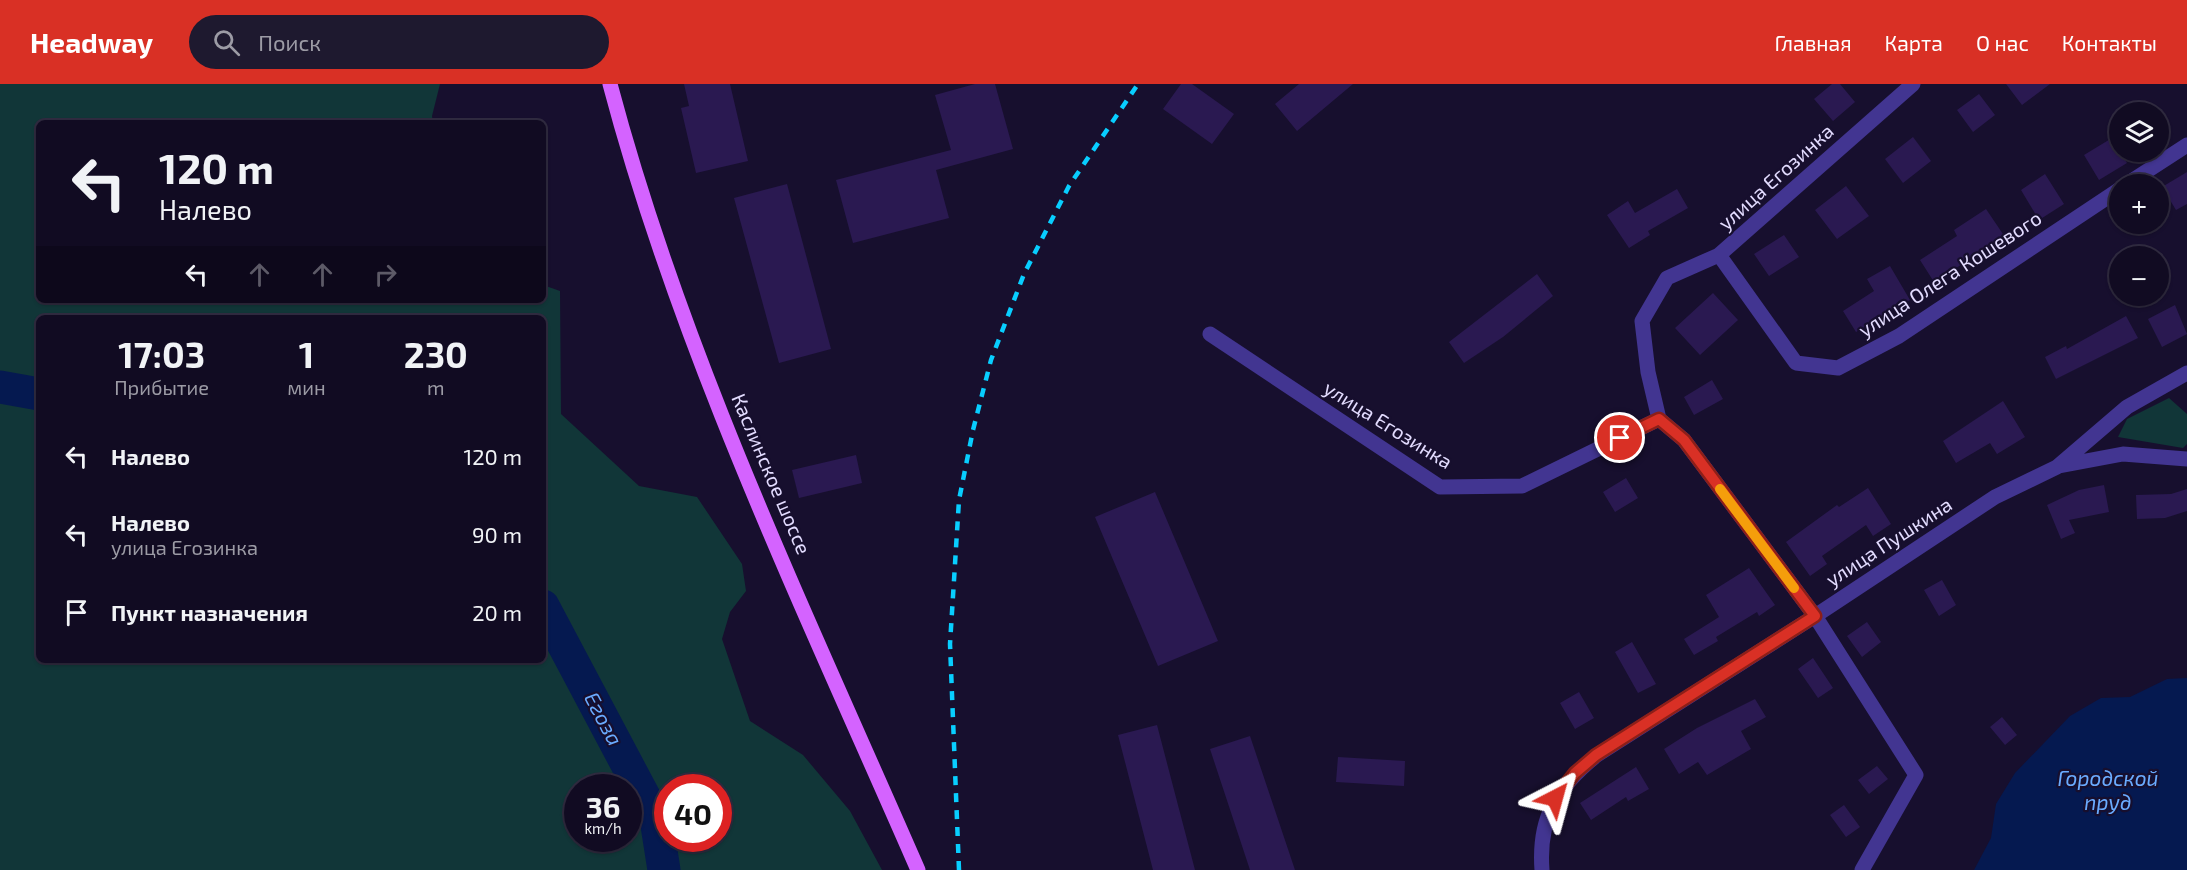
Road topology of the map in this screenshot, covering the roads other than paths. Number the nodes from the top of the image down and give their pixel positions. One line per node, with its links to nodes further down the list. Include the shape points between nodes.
1 (610, 84): 13 (main road, Каслинское шоссе, via 640,192 692,338 752,488)
2 (1912, 84): 6 (street, улица Егозинка)
3 (2187, 146): 4 (street)
4 (2143, 174)
5 (2109, 196): 6 (street, улица Олега Кошевого, via 1899,336 1838,368 1796,363)
6 (1719, 255): 9 (street, улица Егозинка, via 1667,278 1642,321)
7 (1210, 334): 9 (street, улица Егозинка, via 1440,487 1522,486)
8 (2187, 373): 11 (street, улица Пушкина, via 2127,407)
9 (1659, 419): 12 (street, via 1684,440)
10 (2187, 459): 11 (street, via 2122,454)
11 (2056, 467): 12 (street, улица Пушкина, via 1995,497)
12 (1815, 616): 14 (street, улица Пушкина, via 1596,755 1575,773 1555,798 1544,825); 15 (street, via 1916,775)
13 (918, 870)
14 (1542, 870)
15 (1862, 870)

